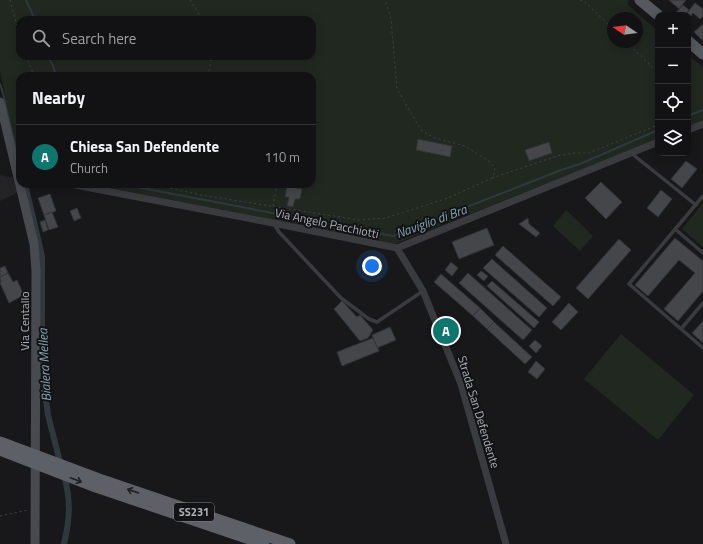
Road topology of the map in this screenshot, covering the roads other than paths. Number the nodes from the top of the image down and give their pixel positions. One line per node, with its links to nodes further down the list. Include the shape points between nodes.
1 (640, 0): 2 (main road)
2 (655, 13)
3 (691, 44): 4 (main road)
4 (703, 54)
5 (0, 102): 6 (main road, Via Centallo)
6 (3, 124): 11 (main road, Via Centallo)
7 (703, 124): 8 (street)
8 (691, 129)
9 (655, 143): 10 (street)
10 (631, 153): 15 (lane); 18 (street)
11 (16, 169)
12 (21, 188): 27 (main road, Via Centallo, via 34,244 36,271)
13 (91, 188): 16 (street, Via Angelo Pacchiotti)
14 (703, 196): 15 (lane)
15 (696, 205): 17 (lane)
16 (273, 223): 18 (street, Via Angelo Pacchiotti); 20 (lane, via 341,298 369,319 376,322)
17 (675, 230): 19 (lane); 22 (lane, via 629,284)
18 (397, 248): 20 (street, Strada San Defendente)
19 (703, 253)
20 (423, 291): 30 (street, Strada San Defendente, via 461,384)
21 (703, 303): 22 (lane)
22 (681, 329): 23 (lane)
23 (703, 348)
24 (0, 442): 26 (highway, SS231)
25 (0, 450): 26 (highway, SS231, one-way to 26)
26 (97, 483): 28 (highway, SS231); 29 (highway, SS231, one-way to 26)
27 (35, 544)
28 (264, 544)
29 (290, 544)
30 (506, 544)

